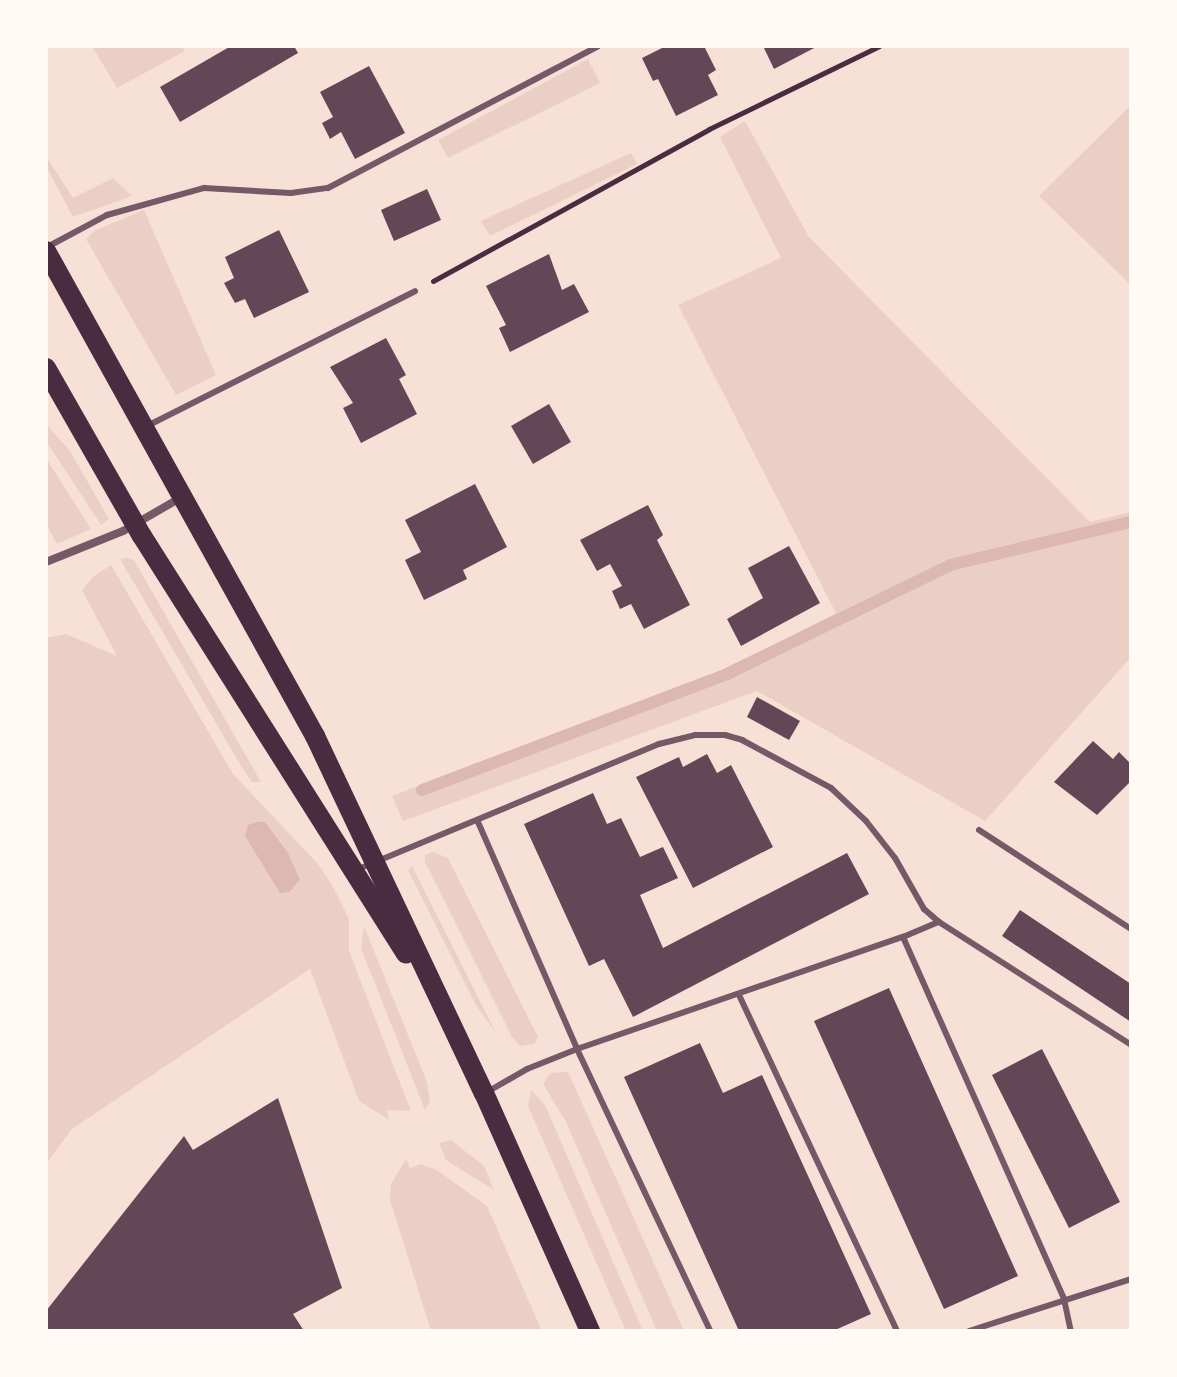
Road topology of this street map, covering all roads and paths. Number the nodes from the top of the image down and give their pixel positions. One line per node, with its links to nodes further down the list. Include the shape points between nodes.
1 (598, 46): 3 (lane, via 328,188 291,193 204,188 107,215)
2 (879, 46): 4 (path, via 709,129)
3 (46, 249): 6 (main road)
4 (415, 291): 6 (lane)
5 (46, 368): 8 (main road)
6 (144, 427): 7 (main road)
7 (182, 497): 8 (street); 12 (main road, via 315,736)
8 (135, 524): 9 (street); 13 (main road)
9 (46, 562)
10 (478, 822): 12 (lane); 14 (lane, via 659,744 695,735 725,735 798,767 848,801 895,858 924,909); 20 (lane)
11 (979, 830): 15 (lane)
12 (374, 861): 13 (lane); 18 (main road)
13 (353, 872): 18 (main road)
14 (939, 922): 16 (lane); 19 (lane)
15 (1131, 929)
16 (903, 937): 17 (lane); 23 (lane)
17 (739, 995): 20 (lane); 26 (lane)
18 (453, 1030): 21 (main road)
19 (1131, 1045)
20 (577, 1049): 21 (lane); 25 (lane)
21 (484, 1093): 24 (main road)
22 (1131, 1279): 23 (lane)
23 (1064, 1299): 27 (lane); 28 (lane)
24 (590, 1331)
25 (710, 1331)
26 (897, 1331)
27 (969, 1331)
28 (1071, 1331)

